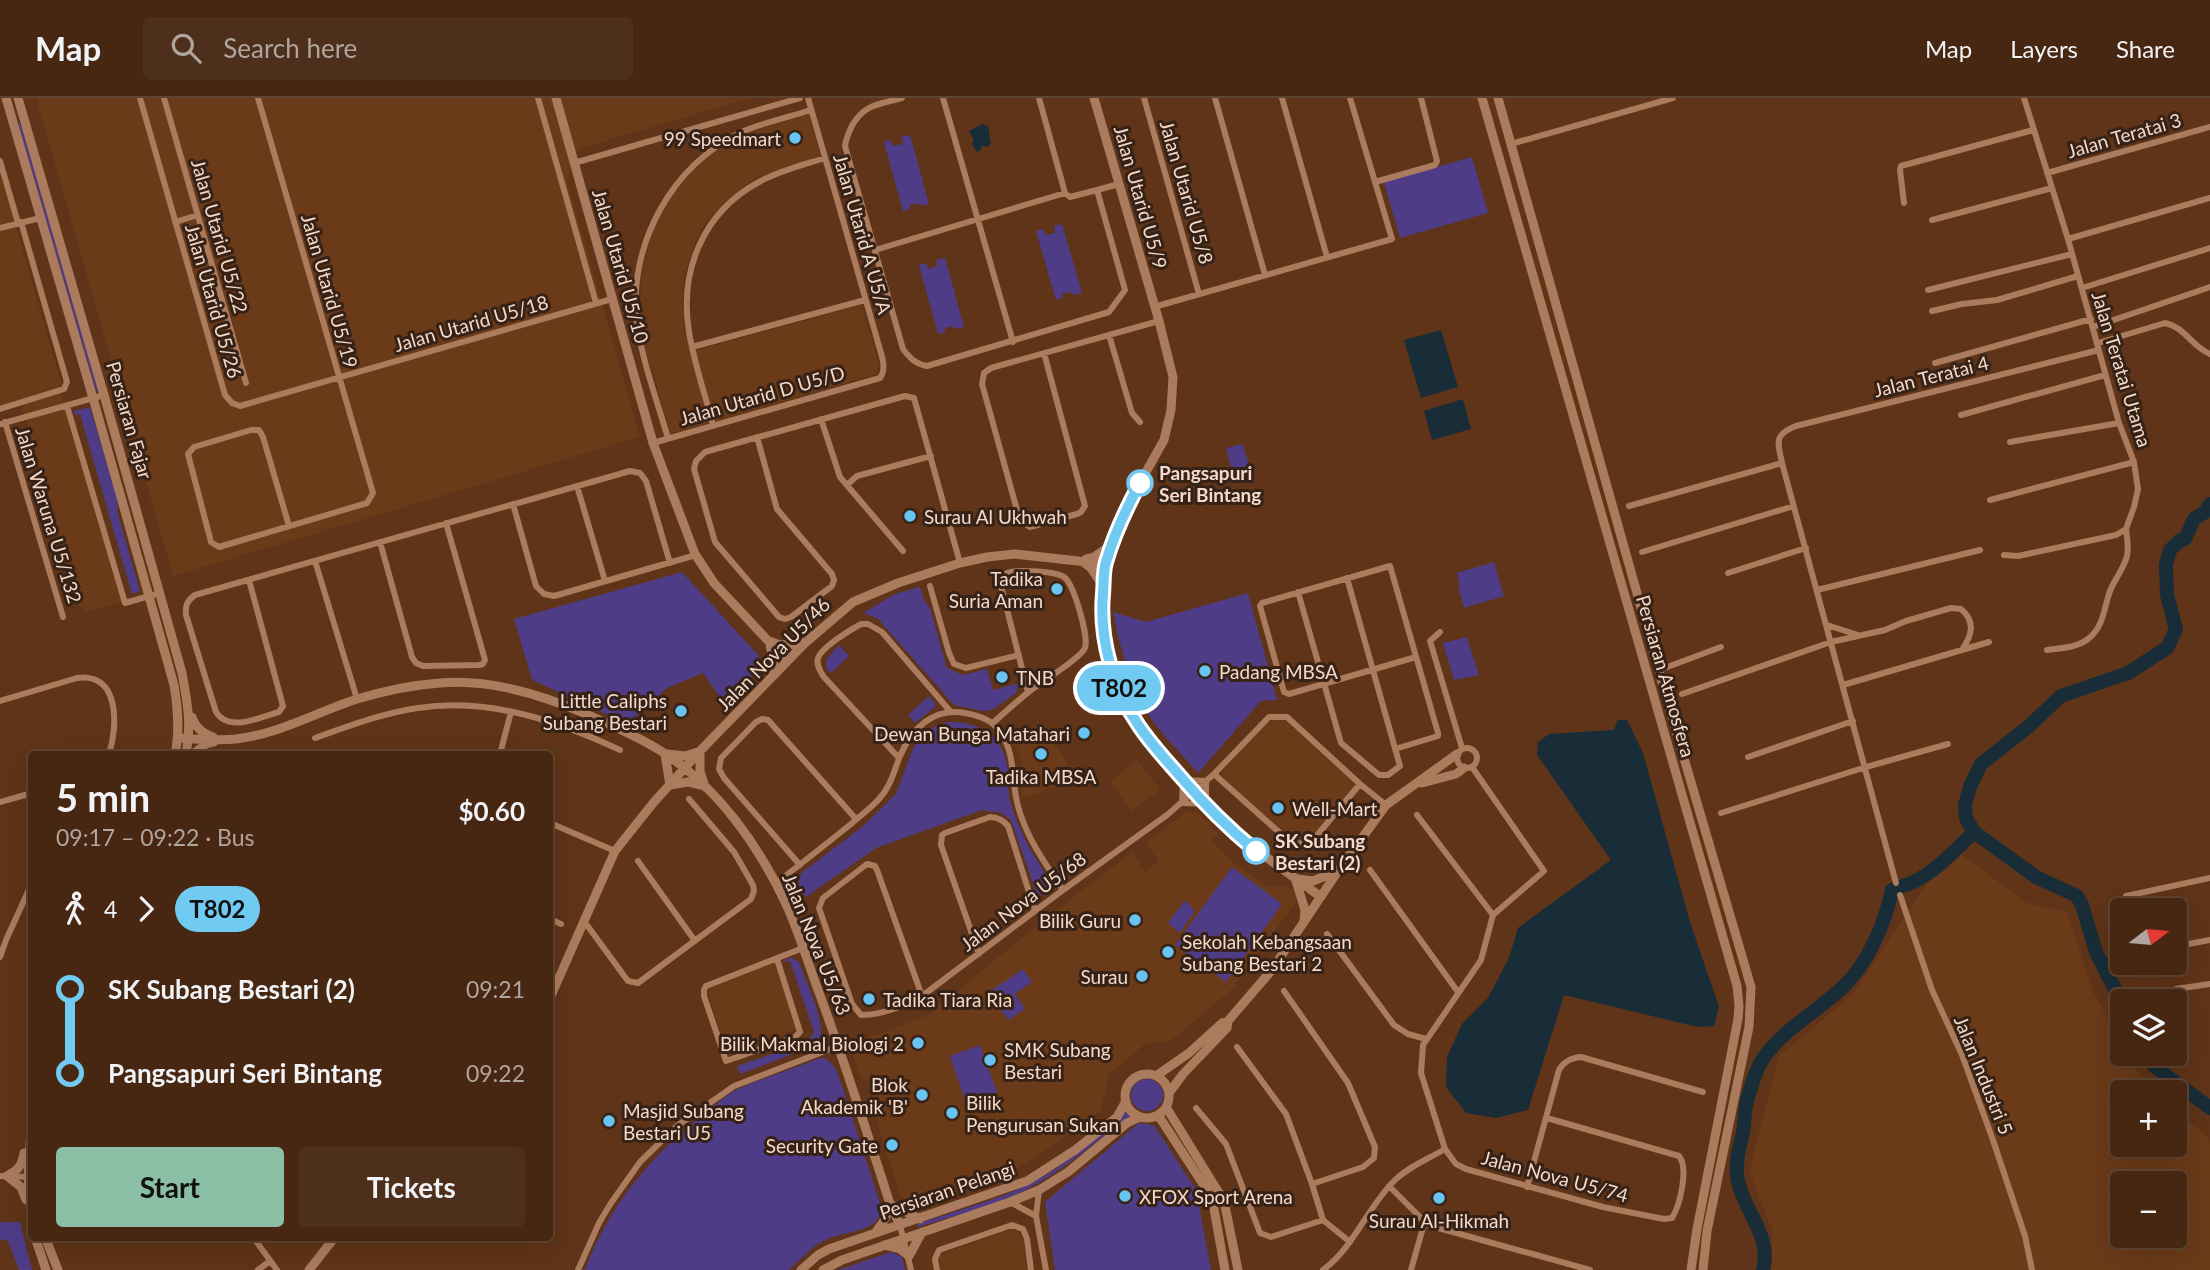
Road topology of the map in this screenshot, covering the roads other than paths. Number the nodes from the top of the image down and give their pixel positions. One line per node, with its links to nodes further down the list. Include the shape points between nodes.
1 (18, 98): 22 (street); 24 (street, Persiaran Fajar)
2 (140, 98): 46 (street, Jalan Utarid U5/26)
3 (164, 98): 42 (street, Jalan Utarid U5/22)
4 (258, 98): 75 (street, Jalan Utarid U5/19)
5 (538, 98): 34 (street)
6 (556, 98): 32 (street, Jalan Utarid U5/10)
7 (800, 98): 32 (street)
8 (808, 98): 23 (street, Jalan Utarid A U5/A)
9 (902, 98): 51 (street, via 866,108 846,138)
10 (943, 98): 44 (street)
11 (1038, 98): 39 (street)
12 (1094, 98): 36 (street, Jalan Utarid U5/9)
13 (1144, 98): 59 (street, Jalan Utarid U5/8)
14 (1215, 98): 54 (street)
15 (1282, 98): 53 (street)
16 (1350, 98): 35 (street)
17 (1421, 98): 35 (street, via 1437,161)
18 (1482, 98): 285 (street, Persiaran Atmosfera, via 1737,986 1738,1019)
19 (1498, 98): 29 (street, Persiaran Atmosfera)
20 (1673, 98): 29 (street)
21 (2024, 98): 28 (street, Jalan Teratai Utama)
22 (4, 101): 25 (street, Persiaran Fajar)
23 (811, 110): 30 (street, Jalan Utarid A U5/A); 89 (street, via 744,131 709,152 662,203 651,228 638,276 637,323)
24 (22, 112): 25 (street); 78 (street, Persiaran Fajar)
25 (11, 115): 26 (street); 43 (street, Persiaran Fajar)
26 (0, 118)
27 (2210, 127): 33 (street, Jalan Teratai 3)
28 (2033, 130): 33 (street, Jalan Teratai Utama); 41 (street, via 1901,166)
29 (1511, 144): 143 (street, Persiaran Atmosfera)
30 (825, 158): 61 (street, Jalan Utarid A U5/A); 70 (street, via 757,183 732,200 711,223 692,262 687,286)
31 (0, 161): 47 (street)
32 (575, 166): 34 (street); 60 (street, Jalan Utarid U5/10)
33 (2047, 173): 37 (street, Jalan Teratai Utama)
34 (559, 174): 62 (street)
35 (1375, 182): 53 (street, via 1392,239)
36 (1119, 184): 38 (street); 63 (street, Jalan Utarid U5/9)
37 (2052, 188): 45 (street); 49 (street, Jalan Teratai Utama)
38 (1097, 190): 39 (street, via 1070,197); 68 (street, via 1125,290 1109,312)
39 (1065, 192): 44 (street)
40 (2210, 198): 49 (street)
41 (1904, 204)
42 (198, 215): 46 (street); 77 (street, Jalan Utarid U5/22)
43 (40, 218): 47 (street); 79 (street, Persiaran Fajar)
44 (978, 219): 51 (street); 68 (street)
45 (1932, 220)
46 (175, 222): 75 (street, Jalan Utarid U5/26, via 225,395 232,403 240,405)
47 (20, 223): 48 (street); 81 (street, via 67,382 64,389)
48 (0, 228)
49 (2068, 239): 52 (street, Jalan Teratai Utama)
50 (2210, 248): 57 (street)
51 (875, 250): 68 (street, via 903,349 920,365)
52 (2072, 254): 55 (street, Jalan Teratai Utama); 58 (street)
53 (1327, 257): 54 (street)
54 (1265, 275): 59 (street)
55 (2078, 276): 57 (street, Jalan Teratai Utama); 64 (street, via 1997,300)
56 (2210, 287): 66 (street)
57 (2082, 288): 66 (street, Jalan Teratai Utama)
58 (1928, 290)
59 (1199, 294): 63 (street)
60 (612, 299): 62 (street, Jalan Utarid U5/18); 91 (street, Jalan Utarid U5/10)
61 (865, 300): 70 (street); 76 (street, Jalan Utarid A U5/A, via 884,368)
62 (596, 303): 75 (street, Jalan Utarid U5/18)
63 (1154, 307): 65 (street, Jalan Utarid U5/9)
64 (1932, 311)
65 (1159, 321): 67 (street); 105 (street, Jalan Utarid U5/9, via 1173,377 1171,410 1164,440 1129,502)
66 (2092, 323): 69 (street, Jalan Teratai Utama); 73 (street)
67 (1110, 335): 71 (street); 84 (street, via 1132,413)
68 (1013, 342)
69 (2098, 346): 72 (street, Jalan Teratai 4, via 2165,323 2175,325); 74 (street, Jalan Teratai Utama); 94 (street, Jalan Teratai 4, via 1796,426 1783,432 1777,442)
70 (692, 347): 87 (street)
71 (1044, 354): 71 (street, via 1086,501 1077,514 1030,527 1022,522 982,384 984,373 991,369)
72 (2210, 354)
73 (1935, 363)
74 (2105, 375): 82 (street); 86 (street, Jalan Teratai Utama)
75 (339, 377): 102 (street, Jalan Utarid U5/19, via 373,493 367,503)
76 (880, 378): 87 (street, Jalan Utarid D U5/D)
77 (247, 383)
78 (104, 394): 79 (street); 125 (street, Persiaran Fajar)
79 (93, 398): 80 (street); 126 (street, Persiaran Fajar)
80 (67, 406): 85 (street); 126 (street, via 125,603)
81 (0, 409)
82 (1961, 415)
83 (821, 419): 88 (street); 92 (street, via 905,396 914,398); 95 (street, via 840,477)
84 (1140, 422)
85 (2, 423): 127 (street, Jalan Waruna U5/132)
86 (2119, 423): 90 (street); 93 (street, Jalan Teratai Utama)
87 (713, 425): 89 (street, Jalan Utarid D U5/D)
88 (757, 437): 88 (street, via 705,452 694,469 715,542 785,620 834,580 777,509)
89 (668, 438): 91 (street, Jalan Utarid D U5/D)
90 (2010, 442)
91 (653, 443): 110 (street, Jalan Utarid U5/10)
92 (931, 456): 95 (street, via 857,476); 115 (street)
93 (2134, 462): 97 (street); 103 (street, Jalan Teratai Utama, via 2138,489)
94 (1782, 463): 99 (street); 100 (street)
95 (848, 484): 108 (street)
96 (577, 486): 98 (street); 114 (street, via 630,471 640,473); 120 (street)
97 (1990, 500)
98 (513, 504): 101 (street); 120 (street, via 536,586 544,594 554,596)
99 (1629, 506)
100 (1794, 506): 106 (street); 109 (street)
101 (446, 523): 104 (street); 104 (street, via 483,664 416,663)
102 (289, 526): 102 (street, via 219,547 211,542 188,454 194,447 259,430)
103 (2126, 529): 111 (street, via 2090,542); 137 (street, Jalan Teratai Utama, via 2126,559 2109,593 2101,625 2082,643)
104 (380, 542): 112 (street)
105 (1113, 544): 113 (street); 116 (street, Jalan Utarid U5/9)
106 (1806, 548): 117 (street); 123 (street)
107 (1980, 550): 123 (street)
108 (903, 551)
109 (1642, 552)
110 (696, 555): 114 (street); 131 (street, Jalan Utarid U5/10, via 714,583)
111 (2004, 555)
112 (315, 561): 119 (street); 149 (street)
113 (1081, 561): 115 (street, Jalan Nova U5/46, via 1015,554); 116 (street, Jalan Nova U5/46); 122 (street)
114 (670, 563): 120 (street)
115 (960, 563): 134 (street, Jalan Nova U5/46, via 861,598)
116 (1105, 564): 122 (street, Jalan Utarid U5/9)
117 (1728, 573)
118 (1347, 578): 124 (street); 138 (street, via 1390,566); 142 (street)
119 (248, 580): 119 (street, via 195,595 186,607 219,718 236,723 279,712 283,706)
120 (605, 581)
121 (930, 586): 139 (street, via 954,664 966,668)
122 (1103, 588): 177 (street, Jalan Utarid U5/9, via 1104,638 1126,705)
123 (1817, 590): 128 (street)
124 (1298, 592): 145 (street); 145 (street, via 1260,606 1284,692)
125 (160, 593): 126 (street); 151 (street, Persiaran Fajar)
126 (149, 596): 156 (street, Persiaran Fajar, via 177,704)
127 (63, 617)
128 (1827, 625): 130 (street); 132 (street)
129 (1440, 632): 169 (street, via 1430,641)
130 (1859, 636): 132 (street); 136 (street, via 1961,608 1972,630)
131 (768, 640): 134 (street, via 779,645); 141 (street, Jalan Utarid U5/10); 144 (street)
132 (1831, 642): 146 (street); 148 (street)
133 (1989, 642): 136 (street)
134 (804, 643): 141 (street, Jalan Nova U5/46)
135 (1721, 648): 143 (street)
136 (1962, 650): 146 (street)
137 (2046, 650)
138 (1417, 654): 140 (street); 142 (street); 161 (street, via 1438,736)
139 (1019, 655): 147 (street); 147 (street, via 1002,577 1009,572 1064,576 1072,586 1086,646)
140 (1425, 659)
141 (787, 661): 144 (street, Jalan Nova U5/46)
142 (1373, 669): 145 (street); 161 (street)
143 (1659, 670): 286 (street, Persiaran Atmosfera, via 1751,987 1749,1027)
144 (773, 677): 168 (street, Jalan Nova U5/46)
145 (1324, 683): 161 (street, via 1341,743 1379,775 1388,775 1400,766)
146 (1843, 685): 154 (street)
147 (1028, 692): 155 (street)
148 (1682, 694)
149 (357, 699): 159 (street, Jalan Nova U5/63, via 268,732); 170 (street, Jalan Nova U5/63, via 412,686 476,682 575,709)
150 (0, 701): 163 (street, via 91,676 108,688 114,727)
151 (189, 708): 158 (street, Persiaran Fajar); 159 (street, via 203,733)
152 (950, 711): 155 (street); 172 (street, via 916,729); 172 (street, via 875,627 860,624 837,639 818,659 823,676)
153 (511, 712): 157 (street, via 490,707 420,707); 162 (street, via 536,716); 167 (street)
154 (1853, 722): 171 (street); 174 (street)
155 (993, 723): 203 (street, via 1010,750 1017,804 1028,834)
156 (178, 738): 158 (street, Jalan Nova U5/63); 164 (street, Persiaran Fajar)
157 (316, 738)
158 (189, 739): 159 (street, Jalan Nova U5/63); 165 (street, Persiaran Fajar)
159 (223, 740): 166 (street)
160 (1948, 744): 174 (street)
161 (1395, 749)
162 (620, 750)
163 (110, 751)
164 (176, 751)
165 (187, 751)
166 (197, 751)
167 (501, 751)
168 (700, 751): 170 (street, via 685,756); 175 (street, Jalan Nova U5/46); 182 (street)
169 (1459, 751): 173 (street, via 1458,764); 173 (street, via 1469,747 1477,754 1477,761); 180 (street)
170 (665, 754): 175 (street, Jalan Nova U5/63); 181 (street)
171 (1748, 757)
172 (899, 758): 192 (street, via 881,797)
173 (1468, 767): 180 (street); 209 (street, via 1544,871)
174 (1866, 767): 190 (street); 201 (street)
175 (684, 769): 181 (street, Jalan Nova U5/46); 182 (street, Jalan Nova U5/63)
176 (1214, 774): 178 (street, Jalan Nova U5/68); 179 (street, Jalan Nova U5/68, via 1265,719 1282,716); 179 (street, via 1290,842 1299,844 1313,840)
177 (1183, 780): 178 (street); 183 (street, Jalan Utarid U5/9); 187 (street)
178 (1206, 781): 183 (street, Jalan Nova U5/68); 188 (street)
179 (1360, 784): 189 (street)
180 (1417, 784): 189 (street)
181 (670, 785): 182 (street, via 688,782); 194 (street, Jalan Nova U5/46)
182 (705, 787): 202 (street, Jalan Nova U5/63, via 757,850)
183 (1195, 793): 187 (street, Jalan Nova U5/68); 188 (street, Jalan Utarid U5/9)
184 (28, 794): 186 (street)
185 (689, 799): 216 (street, via 734,852 754,891 751,899)
186 (0, 802)
187 (1182, 803): 188 (street); 203 (street, Jalan Nova U5/68)
188 (1206, 804): 200 (street, Jalan Utarid U5/9, via 1240,838)
189 (1386, 805): 198 (street)
190 (1721, 813)
191 (1417, 815): 209 (street)
192 (856, 819): 196 (street); 196 (street, via 768,720 756,722 721,758 719,769)
193 (553, 826): 194 (street)
194 (615, 851): 211 (street, Jalan Nova U5/46)
195 (638, 861): 216 (street)
196 (800, 865): 202 (street)
197 (1370, 870): 226 (street)
198 (1338, 871): 200 (street, via 1312,881); 207 (street)
199 (2210, 878): 206 (street)
200 (1296, 879): 207 (street, Jalan Utarid U5/9); 212 (street)
201 (1896, 883)
202 (775, 884): 218 (street, Jalan Nova U5/63)
203 (1063, 890): 208 (street, Jalan Nova U5/68)
204 (28, 891): 220 (street)
205 (1900, 895): 287 (street, Jalan Industri 5, via 1932,990 1998,1153)
206 (2126, 895)
207 (1321, 897): 212 (street)
208 (1035, 911): 219 (street, Jalan Nova U5/68); 219 (street, via 1004,821 990,817 944,833 941,845)
209 (1493, 915): 226 (street, via 1481,960)
210 (553, 920): 213 (street)
211 (583, 921): 216 (street, via 633,982 644,980); 224 (street, Jalan Nova U5/46)
212 (1304, 923): 228 (street)
213 (561, 924)
214 (1327, 934): 229 (street, via 1394,1025)
215 (2210, 940): 217 (street)
216 (695, 942)
217 (2188, 944)
218 (803, 948): 221 (street); 230 (street, Jalan Nova U5/63)
219 (979, 954): 227 (street, Jalan Nova U5/68)
220 (0, 957)
221 (777, 958): 221 (street, via 800,1032 726,1061 704,990 708,984)
222 (2210, 984): 223 (street)
223 (2176, 989)
224 (553, 991)
225 (1284, 991): 245 (street, via 1348,1083 1375,1147 1374,1158 1363,1167)
226 (1458, 992): 229 (street)
227 (922, 996): 227 (street, Jalan Nova U5/68, via 877,870 867,864 823,898 819,908 852,1004 861,1015 874,1014)
228 (1228, 1021): 232 (street); 234 (street, via 1227,1028)
229 (1426, 1039): 242 (street, via 1421,1073)
230 (838, 1046): 250 (street, Jalan Nova U5/63); 273 (street, via 734,1086 677,1126 640,1162 611,1203)
231 (1237, 1047): 245 (street, via 1286,1114)
232 (1156, 1076): 234 (street); 235 (street, via 1142,1075 1131,1082)
233 (1703, 1092): 240 (street, via 1581,1057 1568,1060 1559,1070)
234 (1169, 1093): 236 (street)
235 (1126, 1101): 239 (street); 253 (street, Persiaran Pelangi, via 1117,1117 1027,1181)
236 (1166, 1107): 238 (street); 281 (street, via 1224,1201)
237 (1196, 1108): 254 (street, via 1226,1144 1260,1233 1271,1237)
238 (1158, 1115): 239 (street); 280 (street, via 1207,1190)
239 (1140, 1117): 248 (street, Persiaran Pelangi)
240 (1547, 1118): 247 (street); 247 (street, Jalan Nova U5/74, via 1679,1156 1685,1170 1678,1206 1672,1218 1664,1219)
241 (28, 1134): 243 (street, via 18,1170)
242 (1445, 1149): 246 (street); 247 (street, Jalan Nova U5/74, via 1466,1169)
243 (3, 1176): 244 (street); 251 (street, via 20,1187)
244 (28, 1177)
245 (1312, 1184): 254 (street)
246 (1389, 1186): 255 (street); 264 (street)
247 (1527, 1187)
248 (1039, 1190): 249 (street, Persiaran Pelangi); 252 (street)
249 (1010, 1202): 252 (street); 258 (street, Persiaran Pelangi)
250 (890, 1204): 253 (street); 256 (street, Jalan Nova U5/63); 257 (street)
251 (28, 1211)
252 (1036, 1216): 279 (street)
253 (920, 1219): 256 (street, Persiaran Pelangi)
254 (1323, 1220): 264 (street)
255 (1424, 1224): 283 (street); 284 (street)
256 (900, 1225): 257 (street, Persiaran Pelangi); 259 (street)
257 (876, 1232): 274 (street, Persiaran Pelangi, via 818,1255)
258 (922, 1232): 259 (street, Persiaran Pelangi); 266 (street)
259 (904, 1237): 265 (street, Persiaran Pelangi); 266 (street)
260 (35, 1241): 268 (street)
261 (47, 1241): 269 (street)
262 (256, 1241): 267 (street)
263 (332, 1241): 272 (street)
264 (1350, 1242): 282 (street)
265 (883, 1245): 266 (street); 275 (street, Persiaran Pelangi)
266 (909, 1256): 276 (street)
267 (270, 1261): 270 (street); 271 (street)
268 (46, 1270)
269 (58, 1270)
270 (258, 1270)
271 (277, 1270)
272 (309, 1270)
273 (578, 1270)
274 (801, 1270)
275 (823, 1270)
276 (911, 1270)
277 (937, 1270): 278 (street, via 939,1250 1012,1225 1023,1228)
278 (1031, 1270)
279 (1046, 1270)
280 (1225, 1270)
281 (1238, 1270)
282 (1323, 1270)
283 (1411, 1270)
284 (1590, 1270)
285 (1691, 1270)
286 (1703, 1270)
287 (2032, 1270)

